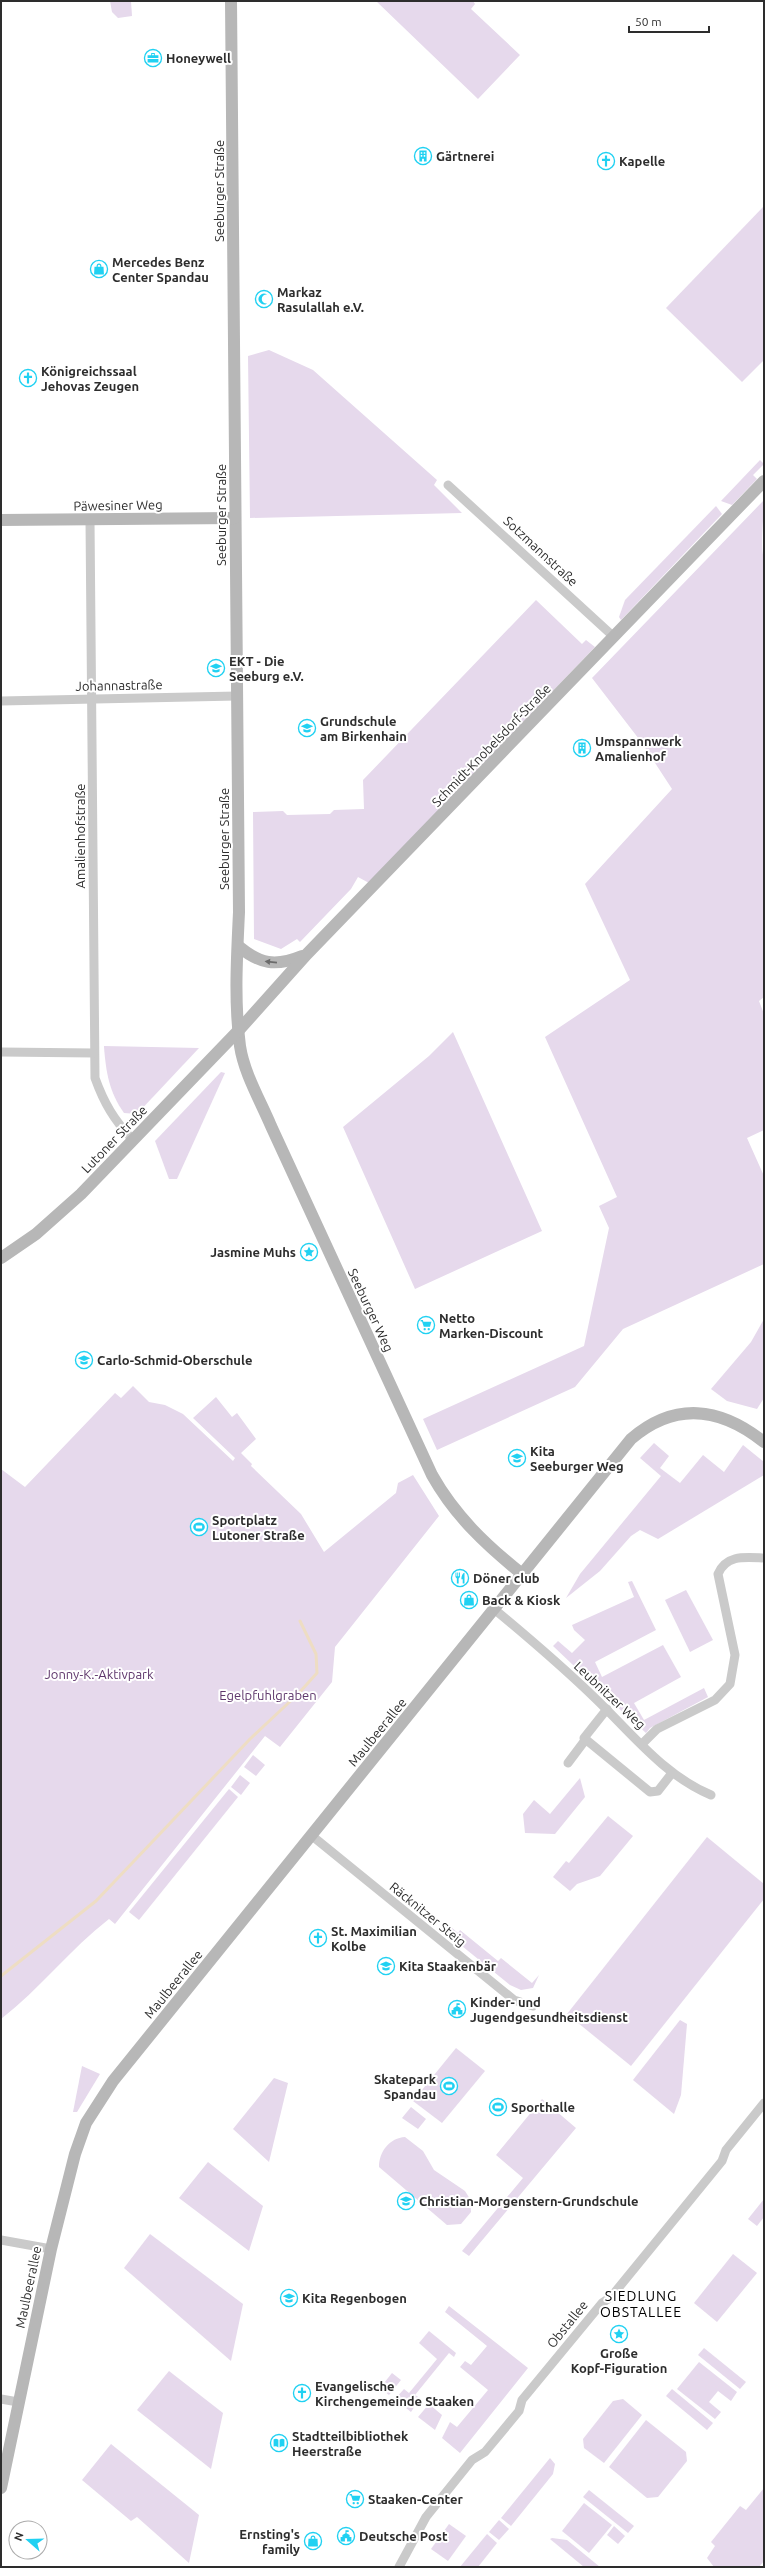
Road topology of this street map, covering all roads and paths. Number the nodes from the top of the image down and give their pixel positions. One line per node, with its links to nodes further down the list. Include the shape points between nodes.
1 (231, 1): 4 (street, Seeburger Straße)
2 (764, 481): 7 (street, Schmidt-Knobelsdorf-Straße)
3 (448, 485): 7 (street, Sotzmannstraße)
4 (235, 518): 6 (street, Päwesiner Weg); 8 (street, Seeburger Straße)
5 (1, 520): 6 (street, Päwesiner Weg)
6 (90, 520): 9 (street, Amalienhofstraße)
7 (614, 638): 12 (street, Schmidt-Knobelsdorf-Straße)
8 (237, 696): 9 (street, Johannastraße); 11 (street, Seeburger Straße)
9 (92, 698): 10 (street, Johannastraße); 15 (street, Amalienhofstraße)
10 (1, 701)
11 (238, 946): 12 (street, one-way to 11, via 286,962 274,963 260,961); 13 (street, Seeburger Straße, via 236,977)
12 (307, 954): 13 (street, Schmidt-Knobelsdorf-Straße)
13 (239, 1030): 16 (street, Lutoner Straße); 20 (street, Seeburger Weg, via 246,1067 271,1126 425,1462 448,1502 464,1523)
14 (1, 1052): 15 (street)
15 (94, 1052): 16 (street, Amalienhofstraße, via 95,1078 105,1104 117,1123)
16 (132, 1139): 17 (street, Lutoner Straße, via 58,1215)
17 (1, 1258)
18 (764, 1442): 20 (street, Maulbeerallee, via 737,1422 714,1414 688,1413 648,1426 625,1446)
19 (762, 1558): 24 (street, via 734,1558 722,1564 718,1574 735,1655 730,1684 715,1700 657,1729)
20 (522, 1574): 21 (street, Maulbeerallee)
21 (494, 1609): 22 (street, Leubnitzer Weg); 28 (street, Maulbeerallee)
22 (607, 1709): 23 (street, via 584,1738); 24 (street, Leubnitzer Weg)
23 (586, 1740): 25 (street); 26 (street, via 650,1792 658,1791)
24 (642, 1744): 26 (street, Leubnitzer Weg)
25 (568, 1763)
26 (672, 1773): 27 (street, Leubnitzer Weg, via 695,1788)
27 (711, 1794)
28 (311, 1835): 29 (street, Räcknitzer Steig, via 514,2000); 32 (street, Maulbeerallee, via 97,2104 86,2123 75,2154)
29 (533, 2006)
30 (764, 2103): 36 (street, Obstallee, via 726,2150 722,2161 611,2297 602,2303 527,2394 519,2411 485,2452 472,2460 426,2517)
31 (1, 2240): 32 (street)
32 (51, 2249): 34 (street, Maulbeerallee)
33 (1, 2398): 34 (street)
34 (18, 2402): 35 (street, Maulbeerallee)
35 (1, 2488)
36 (399, 2567)

